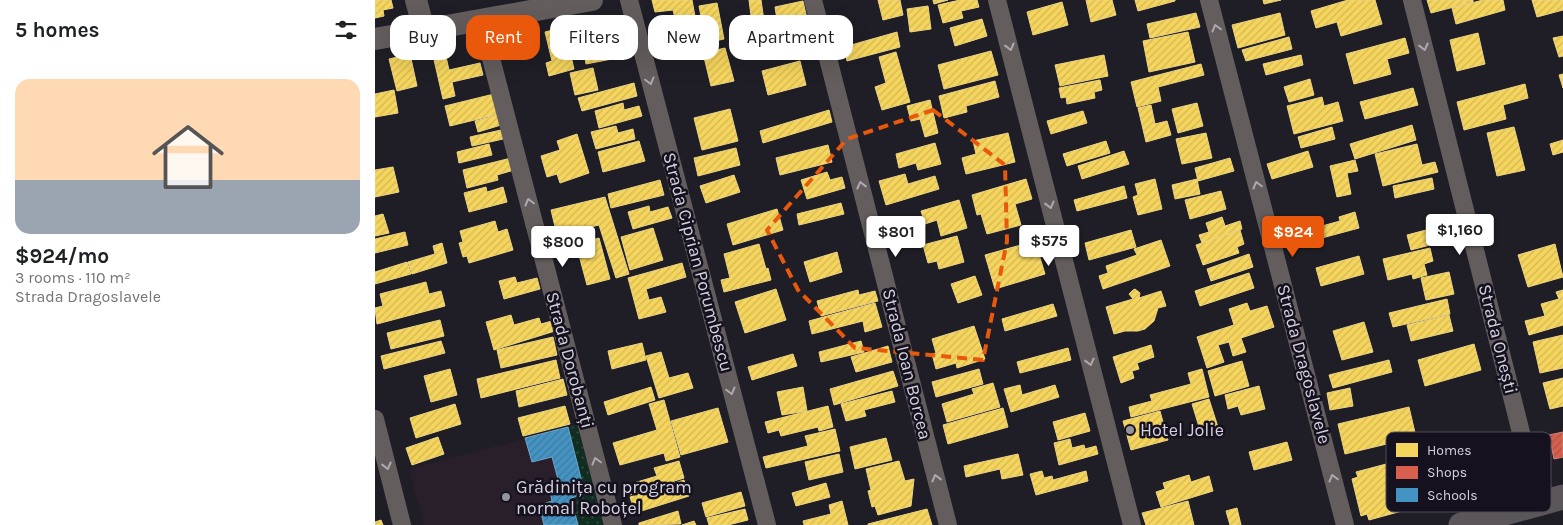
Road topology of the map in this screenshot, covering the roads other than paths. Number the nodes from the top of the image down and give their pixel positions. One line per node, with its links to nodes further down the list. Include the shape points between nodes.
1 (416, 0): 8 (street)
2 (592, 0): 9 (street)
3 (629, 0): 21 (street, Strada Ciprian Porumbescu, one-way to 21)
4 (813, 0): 22 (street, Strada Ioan Borcea, one-way to 4)
5 (997, 0): 23 (street, one-way to 23)
6 (1209, 0): 24 (street, Strada Dragoslavele, one-way to 6)
7 (1412, 0): 14 (street, Strada Onești, one-way to 14)
8 (420, 15)
9 (509, 15)
10 (390, 36): 11 (street)
11 (375, 39)
12 (491, 60): 20 (street, Strada Dorobanți, one-way to 12)
13 (375, 419): 19 (street, one-way to 19)
14 (1531, 432)
15 (1563, 497): 16 (main road)
16 (1551, 505)
17 (1520, 512): 25 (main road)
18 (1537, 512): 26 (main road, via 1521,520)
19 (402, 525)
20 (613, 525)
21 (767, 525)
22 (948, 525)
23 (1132, 525)
24 (1345, 525)
25 (1461, 525)
26 (1519, 525)

